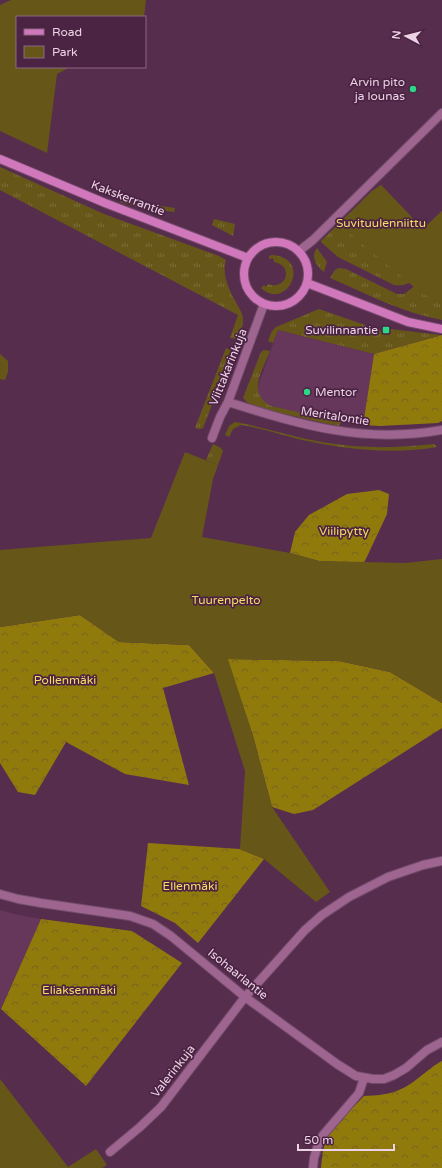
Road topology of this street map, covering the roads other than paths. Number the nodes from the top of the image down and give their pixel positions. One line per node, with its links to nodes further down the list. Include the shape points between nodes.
1 (442, 113): 3 (street)
2 (0, 159): 4 (street, Kakskerrantie)
3 (299, 251): 4 (street, via 289,244 274,242 259,247); 5 (street, via 306,260)
4 (248, 258): 6 (street, via 244,272 247,288 256,300)
5 (308, 283): 6 (street, via 294,302 279,307); 7 (street, via 408,322)
6 (264, 304): 8 (street, Viittakarinkuja)
7 (442, 329)
8 (228, 402): 9 (street, Meritalontie, via 281,419 359,434); 10 (street, Viittakarinkuja)
9 (442, 430)
10 (212, 438)
11 (442, 862): 13 (street, Valerinkuja, via 423,865 388,877 349,896 305,930)
12 (0, 894): 13 (street, Isohaarlantie, via 26,901 144,920 163,929)
13 (246, 997): 15 (street, Isohaarlantie, via 343,1068); 16 (street, Valerinkuja, via 161,1107)
14 (442, 1042): 15 (street, Isohaarlantie, via 394,1075 384,1079)
15 (364, 1078): 17 (street, via 358,1093 323,1135)
16 (110, 1152)
17 (313, 1168)

